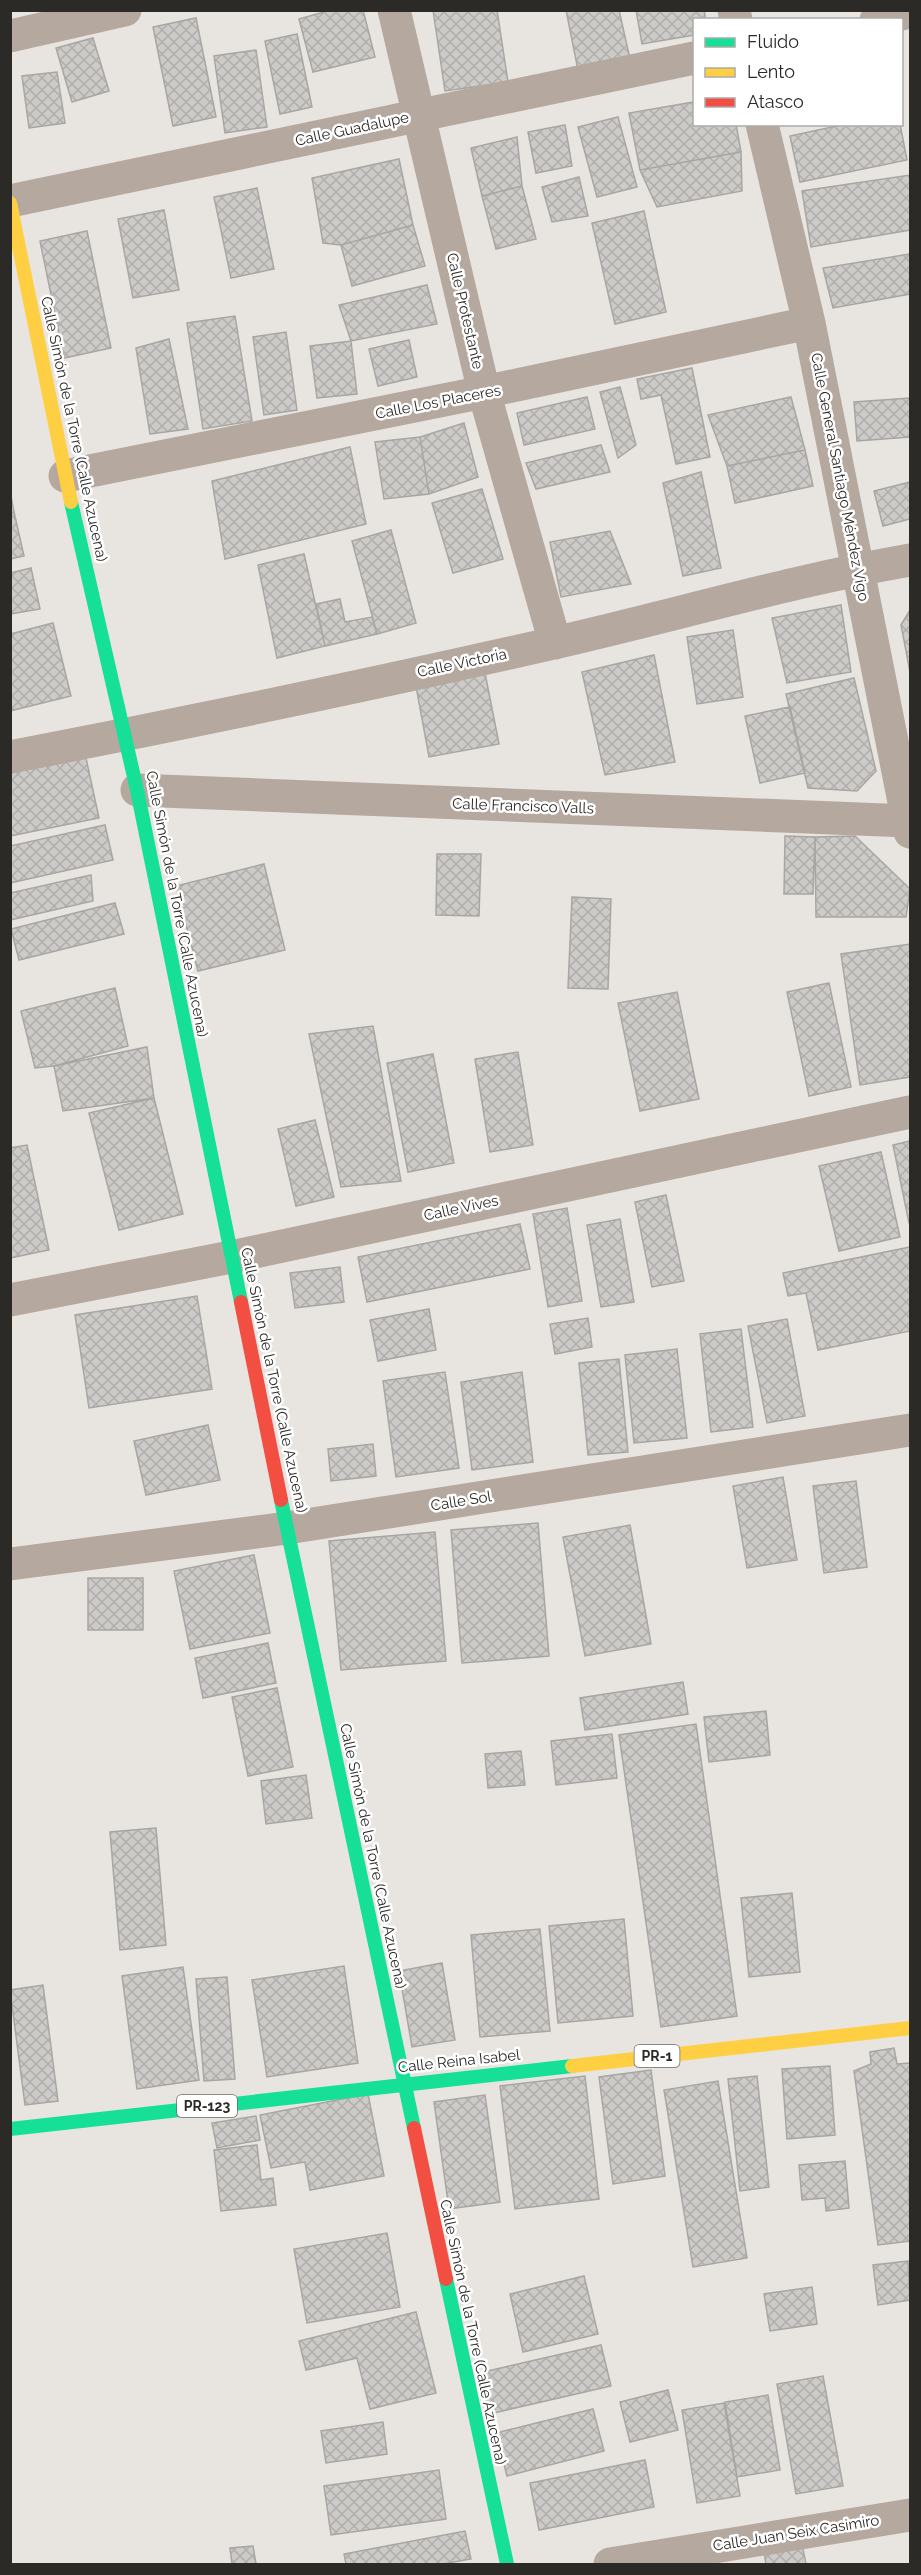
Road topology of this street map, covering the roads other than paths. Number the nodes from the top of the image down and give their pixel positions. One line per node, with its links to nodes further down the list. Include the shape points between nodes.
1 (125, 10): 5 (street)
2 (394, 10): 7 (street, Calle Protestante)
3 (910, 12): 4 (street)
4 (884, 18)
5 (10, 36)
6 (693, 58): 7 (street, Calle Guadalupe)
7 (418, 116): 9 (street, Calle Guadalupe); 11 (street, Calle Protestante)
8 (762, 126): 10 (street, Calle General Santiago Méndez Vigo)
9 (10, 202): 12 (street, Calle Simón de la Torre (Calle Azucena))
10 (809, 323): 11 (street, Calle Los Placeres); 14 (street, Calle General Santiago Méndez Vigo)
11 (484, 392): 12 (street, Calle Los Placeres); 15 (street, Calle Protestante)
12 (65, 476): 16 (street, Calle Simón de la Torre (Calle Azucena))
13 (910, 560): 14 (street, Calle Victoria)
14 (858, 569): 15 (street, Calle Victoria); 19 (street, Calle General Santiago Méndez Vigo)
15 (555, 643): 16 (street, Calle Victoria)
16 (125, 735): 17 (street, Calle Victoria); 18 (street, Calle Simón de la Torre (Calle Azucena))
17 (10, 757)
18 (137, 790): 19 (street, Calle Francisco Valls); 21 (street, Calle Simón de la Torre (Calle Azucena))
19 (909, 826)
20 (910, 1112): 21 (street, Calle Vives)
21 (231, 1257): 22 (street, Calle Vives); 24 (street, Calle Simón de la Torre (Calle Azucena))
22 (10, 1300)
23 (910, 1430): 24 (street, Calle Sol)
24 (287, 1528): 25 (street, Calle Sol); 27 (street, Calle Simón de la Torre (Calle Azucena))
25 (10, 1564)
26 (910, 2028): 27 (street, Calle Reina Isabel / PR-1)
27 (403, 2084): 28 (street, Calle Reina Isabel / PR-123); 30 (street, Calle Simón de la Torre (Calle Azucena))
28 (10, 2128)
29 (910, 2514): 31 (street, Calle Juan Seix Casimiro)
30 (507, 2565)
31 (610, 2565)

